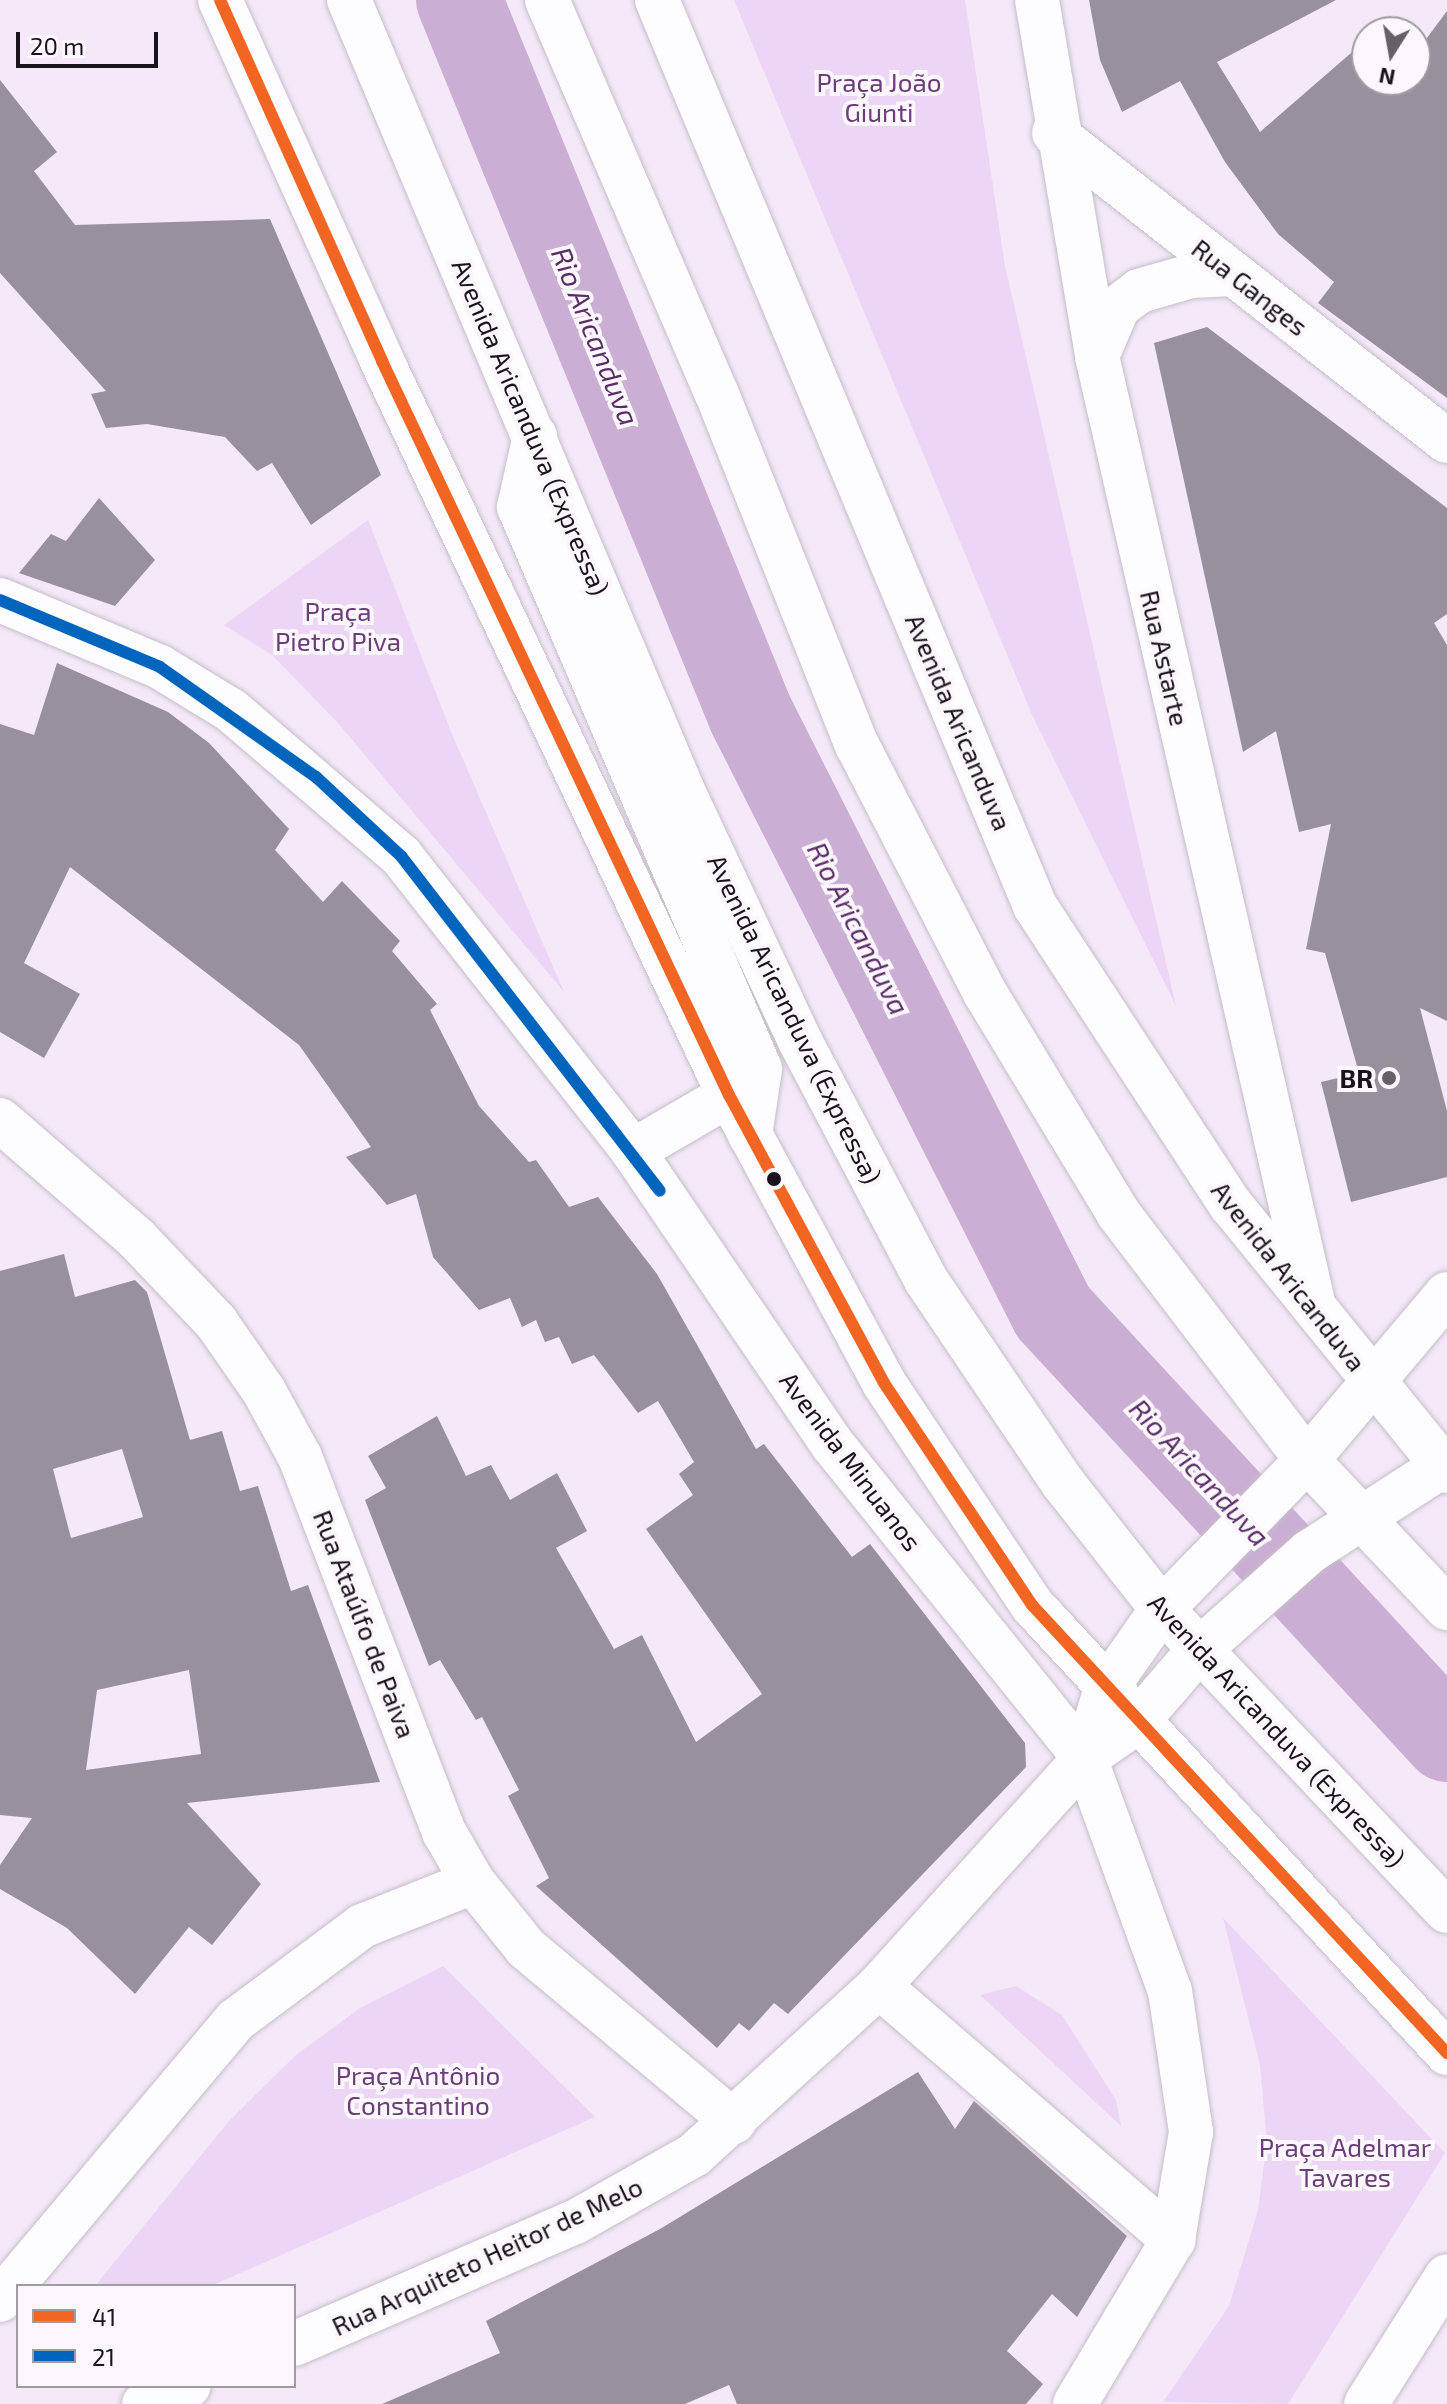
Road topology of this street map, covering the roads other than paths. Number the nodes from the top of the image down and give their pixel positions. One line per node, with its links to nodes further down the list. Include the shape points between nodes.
1 (220, 0): 12 (main road, via 248,51 382,361)
2 (349, 0): 9 (main road, Avenida Aricanduva (Expressa))
3 (547, 0): 19 (main road, via 717,394 857,745 978,980 1118,1213)
4 (657, 0): 17 (main road, Avenida Aricanduva, via 1035,906 1165,1114)
5 (1037, 0): 6 (main road, Rua Astarte)
6 (1054, 133): 7 (main road, Rua Ganges); 8 (main road, Rua Astarte)
7 (1234, 274): 8 (main road, via 1191,276 1139,291 1118,307); 10 (main road, Rua Ganges)
8 (1097, 356): 17 (main road, Rua Astarte)
9 (535, 436): 14 (main road, via 519,507 760,1069); 23 (main road, Avenida Aricanduva (Expressa), via 683,791 800,1041 926,1280 1063,1483)
10 (1447, 441)
11 (0, 600): 15 (main road, Avenida Minuanos, via 160,667 316,777 401,856)
12 (729, 1095): 14 (main road); 15 (main road)
13 (0, 1120): 28 (main road, Rua Ataúlfo de Paiva, via 136,1238 216,1322 264,1391 300,1457 444,1832)
14 (750, 1135): 25 (main road, via 884,1383 1032,1605)
15 (633, 1151): 27 (main road, Avenida Minuanos, via 833,1445)
16 (1447, 1294): 18 (main road, Rua Arquiteto Heitor de Melo)
17 (1315, 1312): 18 (main road, Avenida Aricanduva)
18 (1373, 1382): 19 (main road, Rua Arquiteto Heitor de Melo); 20 (main road, Avenida Aricanduva)
19 (1307, 1460): 21 (main road); 23 (main road, Rua Arquiteto Heitor de Melo)
20 (1445, 1466): 21 (main road, Rua Arquiteto Heitor de Melo)
21 (1358, 1516): 22 (main road); 24 (main road, Rua Arquiteto Heitor de Melo, via 1309,1552)
22 (1447, 1608)
23 (1162, 1609): 24 (main road, Avenida Aricanduva (Expressa)); 25 (main road, Rua Arquiteto Heitor de Melo)
24 (1198, 1651): 26 (main road, Rua Arquiteto Heitor de Melo); 29 (main road, Avenida Aricanduva (Expressa))
25 (1106, 1689): 26 (main road); 27 (main road, Rua Arquiteto Heitor de Melo)
26 (1137, 1722): 27 (main road, Rua Arquiteto Heitor de Melo); 31 (main road)
27 (1085, 1758): 30 (main road, Rua Arquiteto Heitor de Melo); 33 (main road, via 1141,1897 1188,2074 1187,2179)
28 (473, 1882): 32 (main road, Rua Ataúlfo de Paiva, via 526,1948); 35 (main road, via 362,1926 236,2020)
29 (1447, 1911)
30 (879, 1986): 32 (main road, Rua Arquiteto Heitor de Melo); 33 (main road)
31 (1447, 2053)
32 (734, 2122): 36 (main road, Rua Arquiteto Heitor de Melo, via 694,2155 575,2222)
33 (1173, 2240): 39 (main road)
34 (1447, 2276): 40 (main road)
35 (0, 2300)
36 (296, 2343)
37 (184, 2388): 38 (main road)
38 (144, 2404)
39 (1075, 2404)
40 (1366, 2404)

